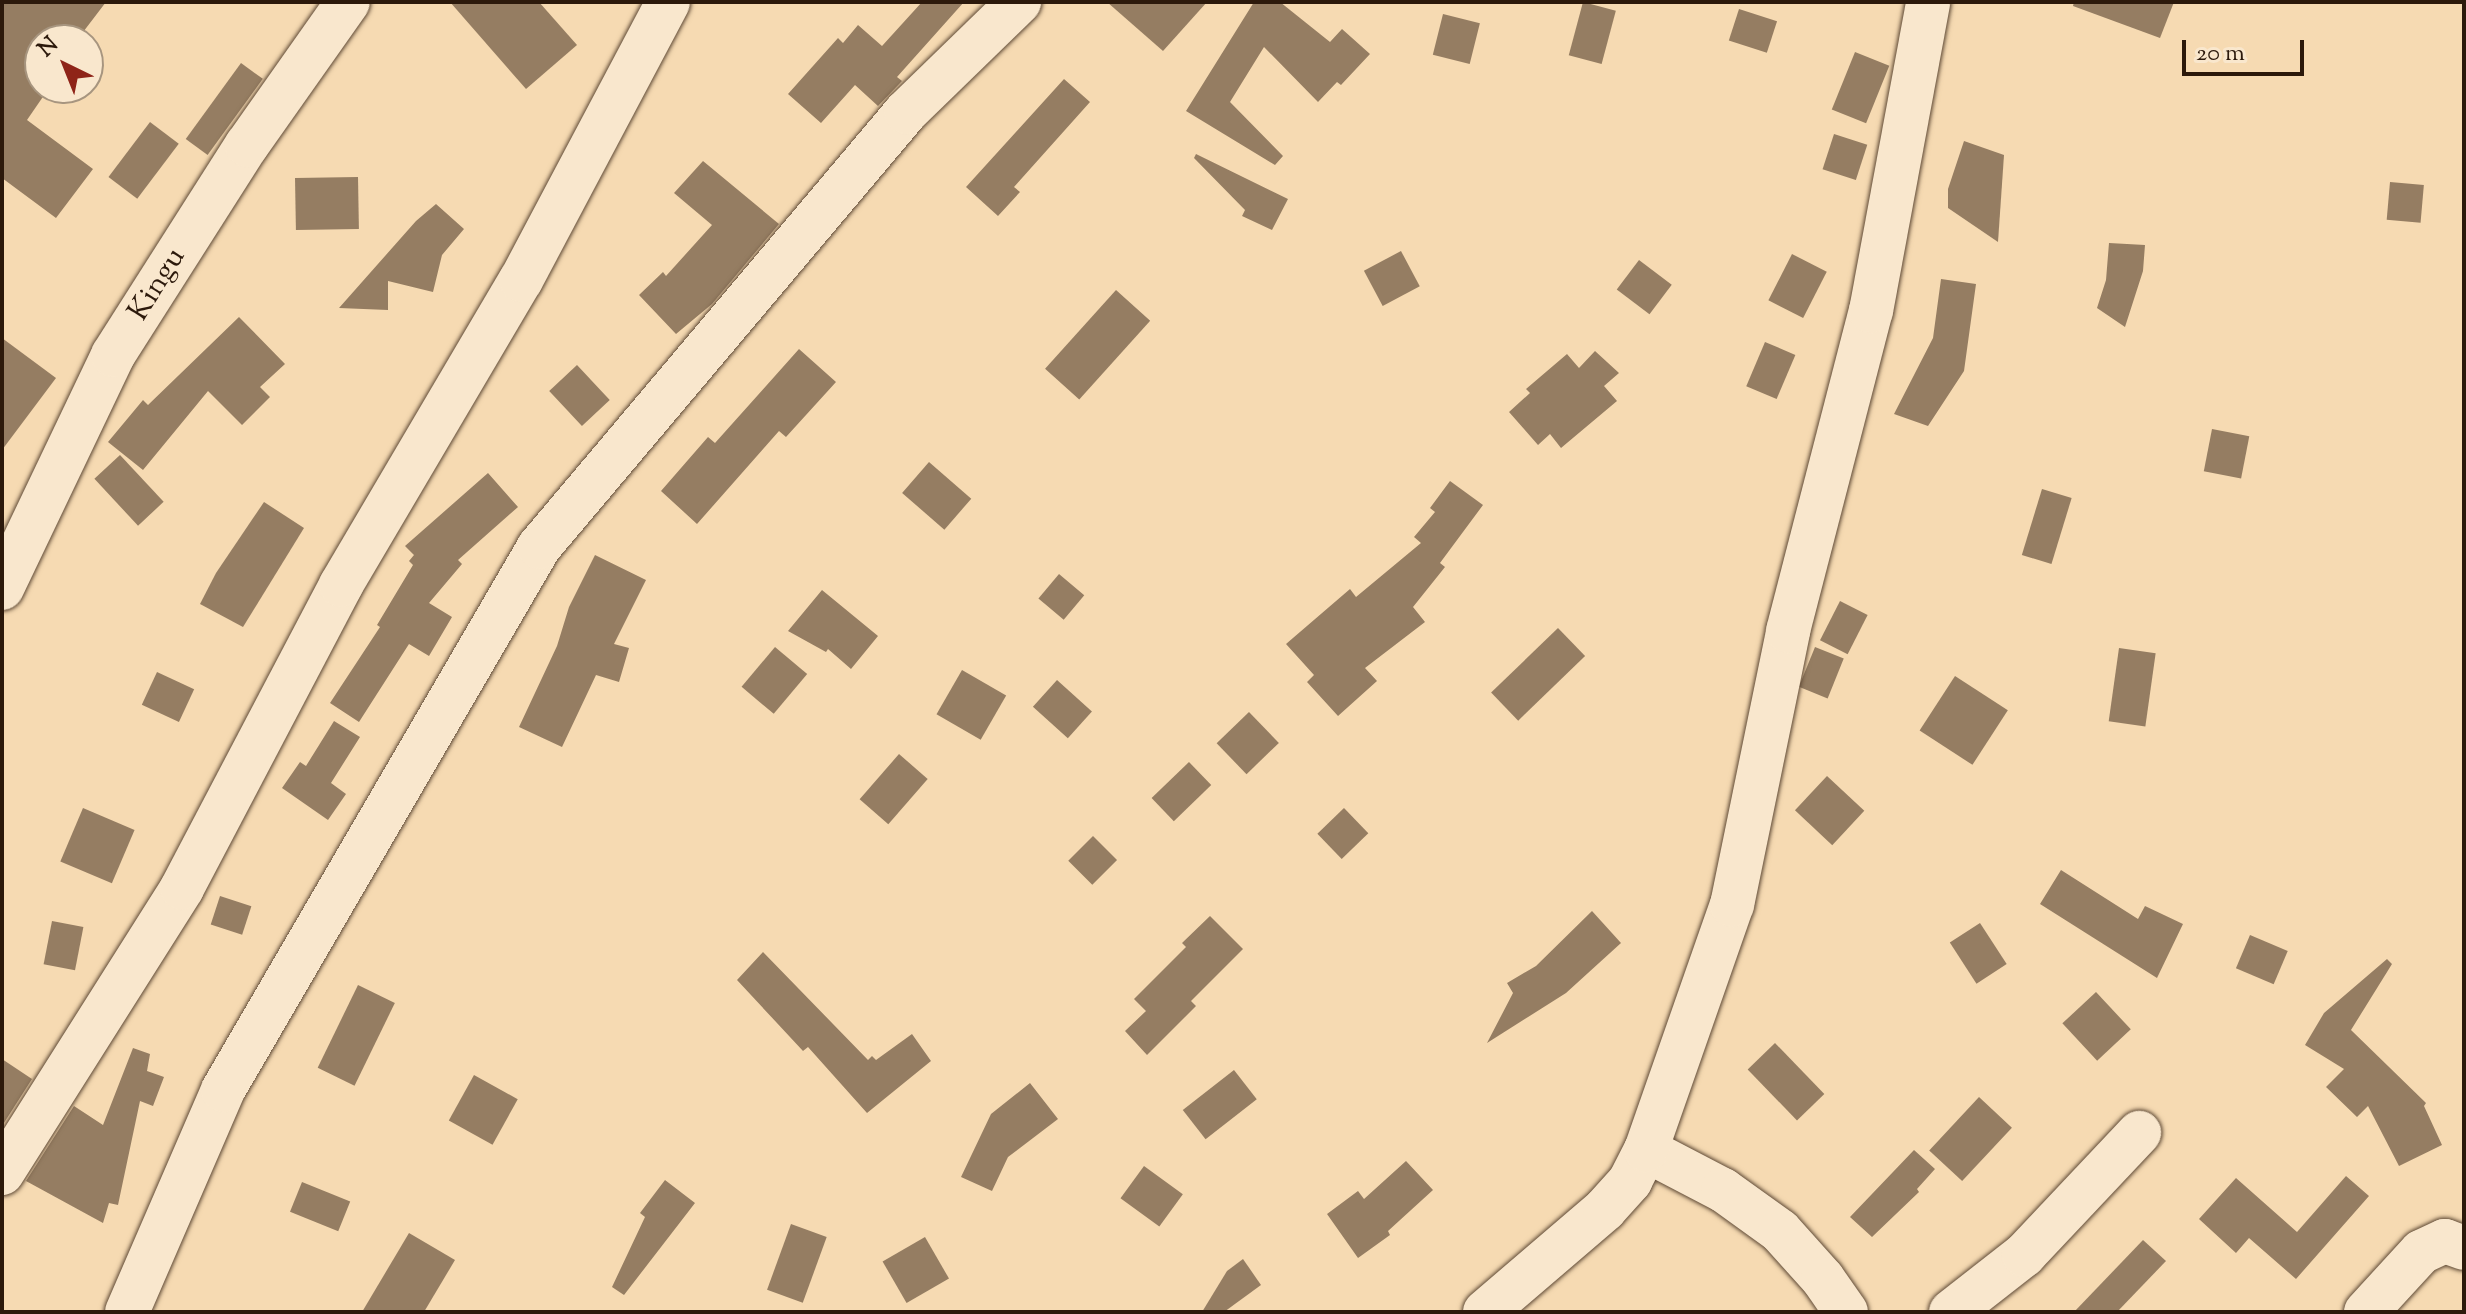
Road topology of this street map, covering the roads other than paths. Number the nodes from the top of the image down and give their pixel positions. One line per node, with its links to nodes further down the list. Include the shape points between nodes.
1 (348, 2): 5 (street, Kingu, via 247,145 113,355)
2 (668, 2): 8 (street, via 521,280 341,585 182,888)
3 (1019, 2): 10 (street, via 906,112 539,547 223,1090)
4 (1928, 2): 7 (street, via 1871,311 1788,631 1732,905)
5 (2, 588)
6 (2139, 1133): 13 (street, via 2024,1255)
7 (1646, 1150): 11 (street, via 1630,1181 1605,1209); 12 (street, via 1723,1190 1780,1231)
8 (2, 1173)
9 (2464, 1248): 14 (street, via 2445,1241 2421,1252)
10 (127, 1312)
11 (1485, 1312)
12 (1846, 1312)
13 (1951, 1312)
14 (2366, 1312)

